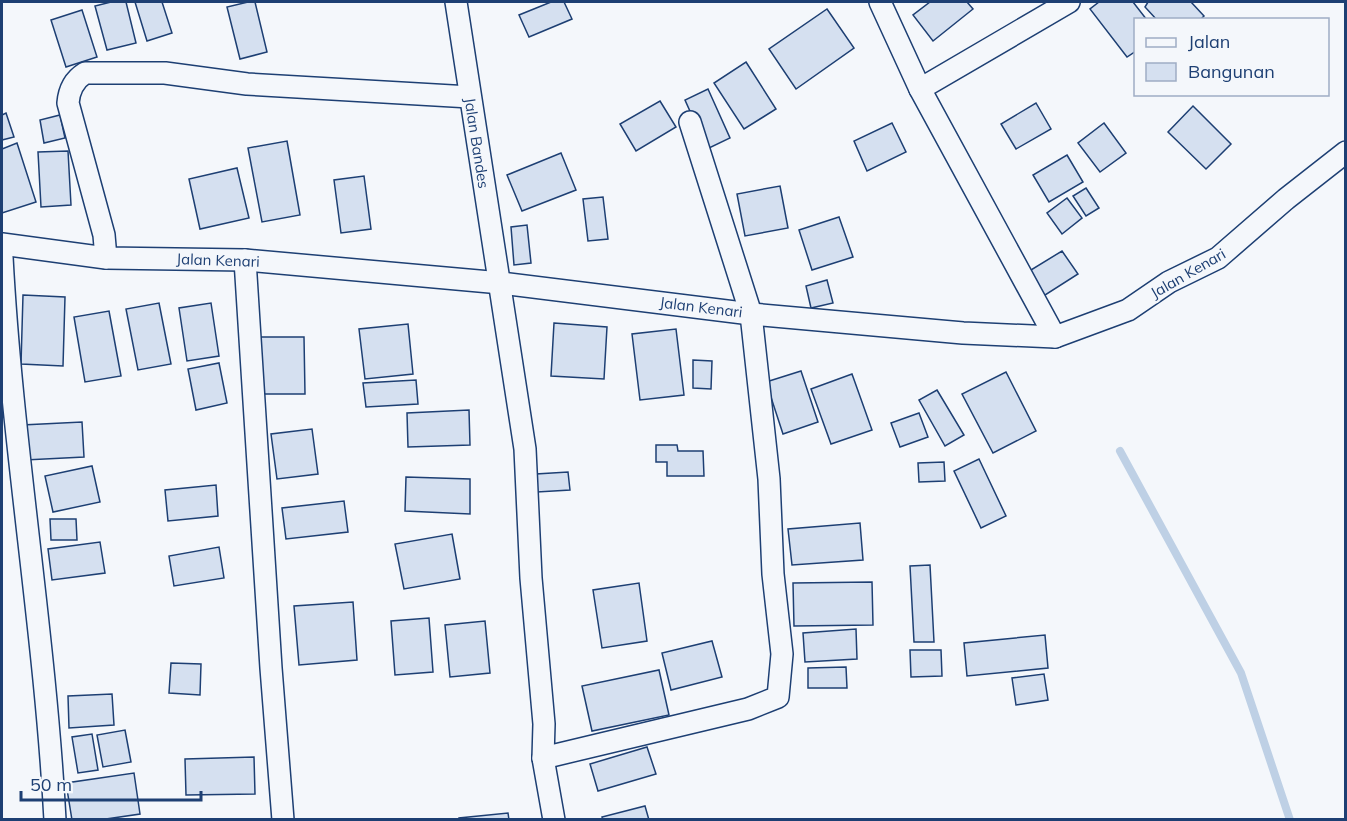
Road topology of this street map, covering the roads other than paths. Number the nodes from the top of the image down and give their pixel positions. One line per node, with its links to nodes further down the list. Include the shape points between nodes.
1 (456, 2): 5 (street, Jalan Bandes)
2 (880, 2): 4 (street)
3 (1069, 2): 4 (street)
4 (920, 89): 14 (street)
5 (470, 98): 10 (street, via 247,84 165,73 85,73 68,93 68,103 104,235); 12 (street, Jalan Bandes)
6 (690, 122): 13 (street)
7 (1346, 152): 14 (street, Jalan Kenari, via 1218,258 1169,282 1128,310)
8 (2, 244): 10 (street, Jalan Kenari)
9 (2, 257): 16 (street)
10 (106, 258): 11 (street, Jalan Kenari)
11 (245, 260): 12 (street, Jalan Kenari); 17 (street)
12 (501, 283): 13 (street, Jalan Kenari); 15 (street, Jalan Bandes, via 525,449)
13 (752, 314): 14 (street, Jalan Kenari); 15 (street, via 770,479 773,574 782,654 778,697 748,709)
14 (1055, 337)
15 (543, 758): 18 (street, Jalan Bandes)
16 (55, 819)
17 (283, 819)
18 (554, 819)

